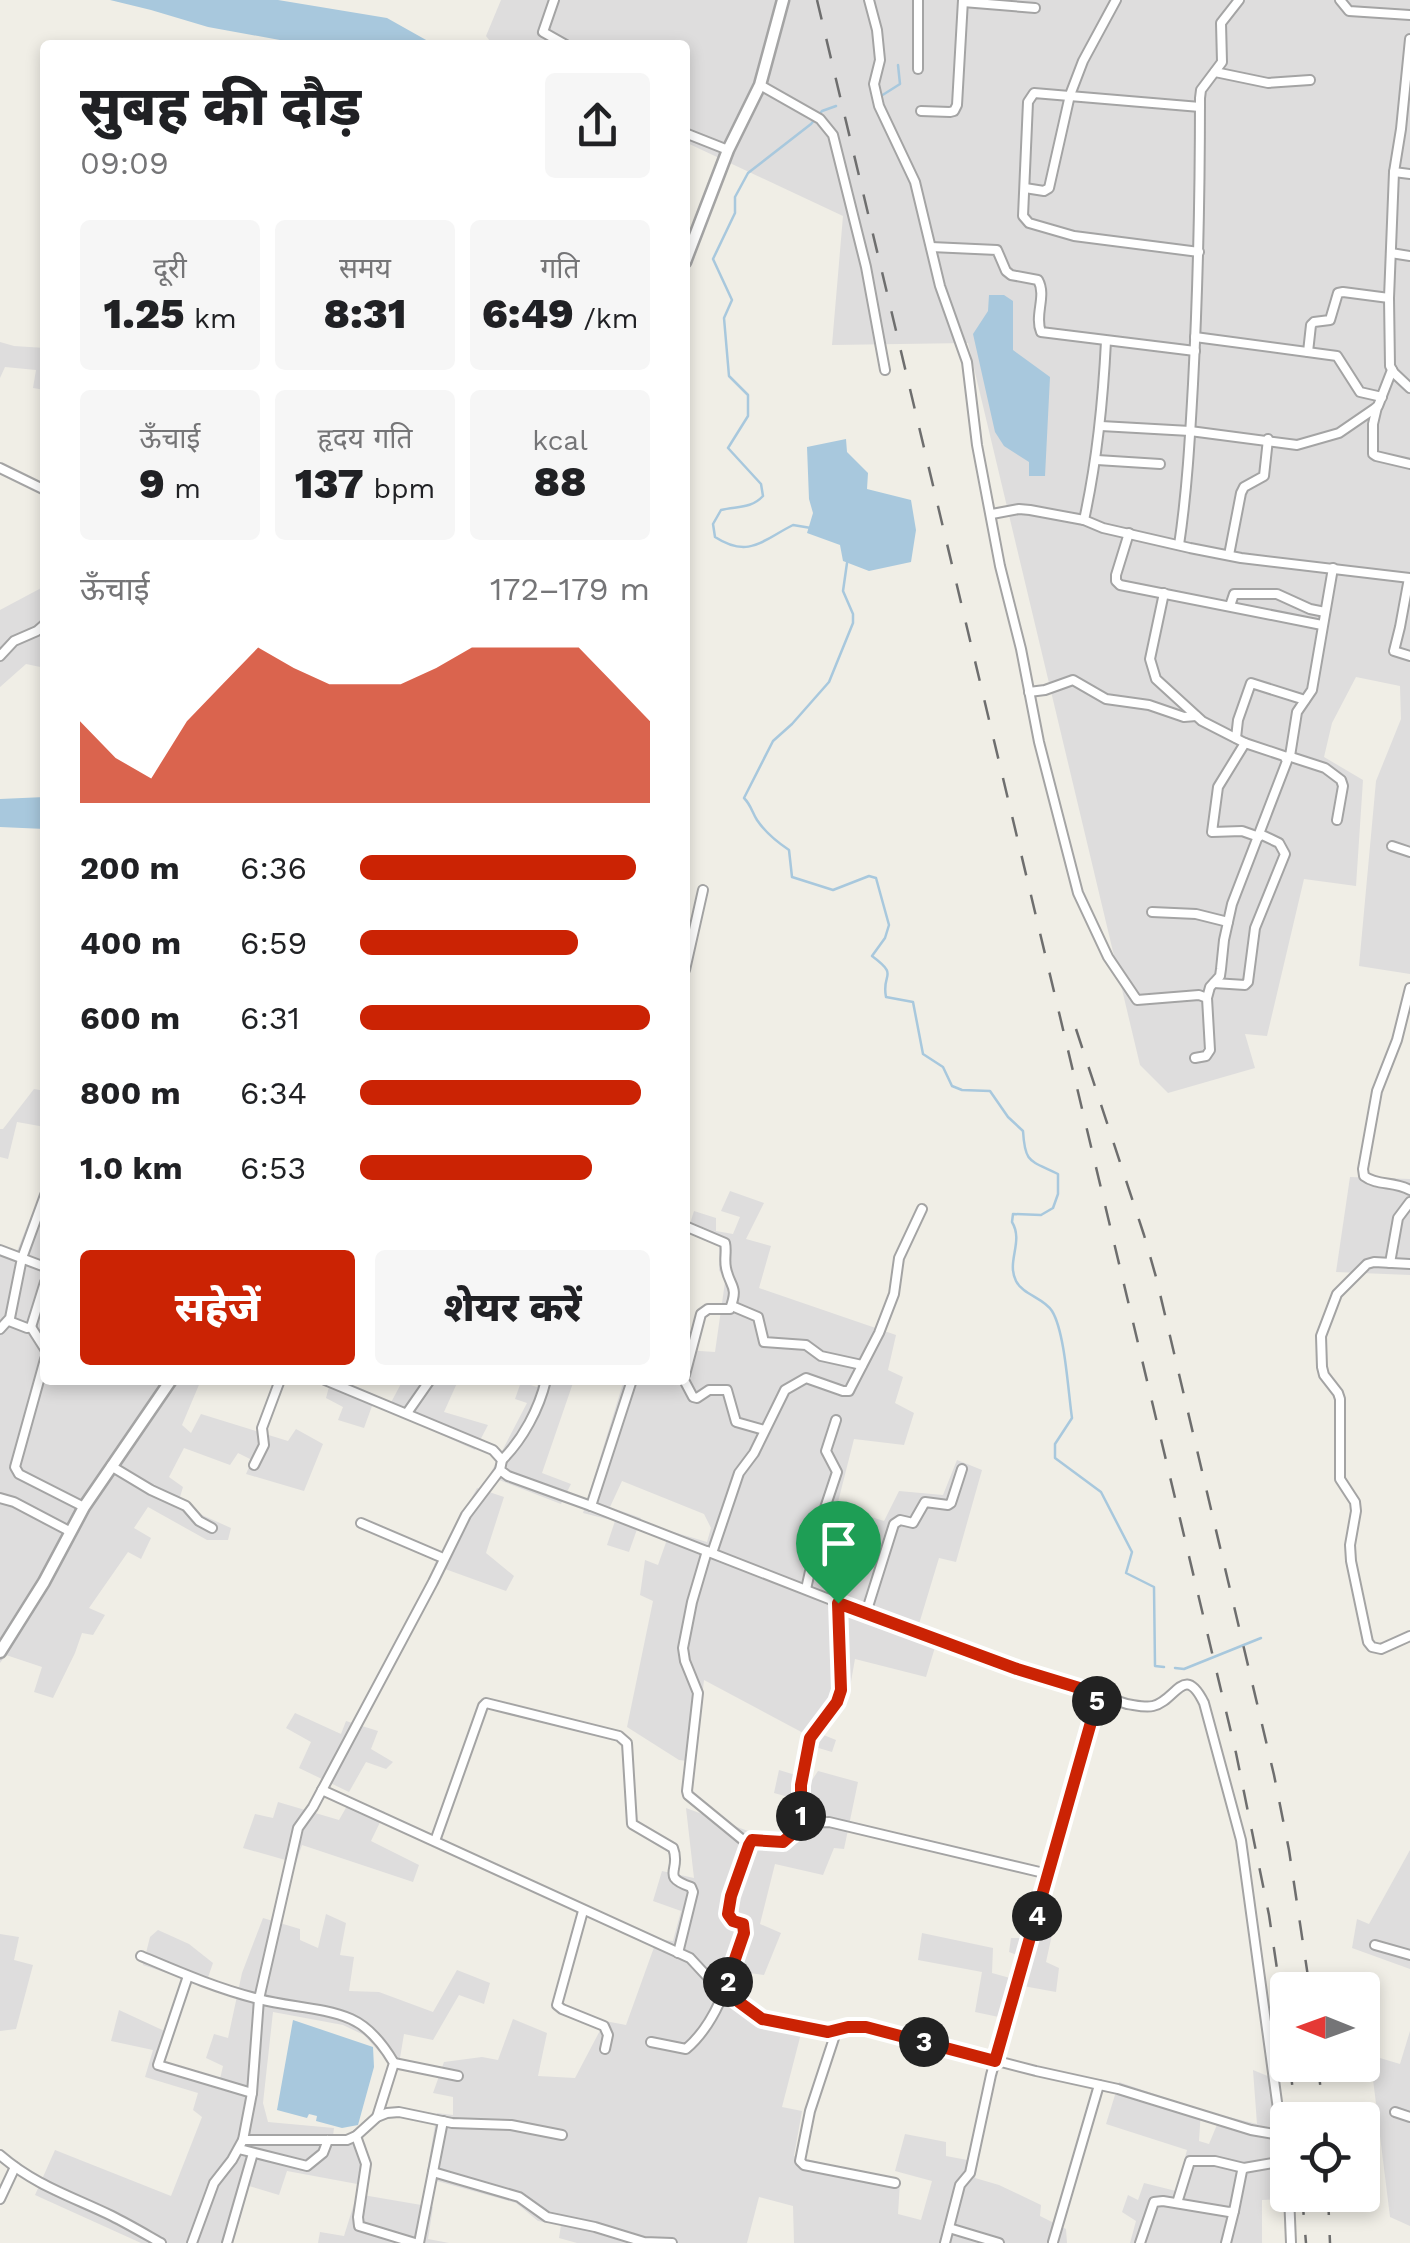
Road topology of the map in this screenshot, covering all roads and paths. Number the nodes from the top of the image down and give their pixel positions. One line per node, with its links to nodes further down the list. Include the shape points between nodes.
1 (554, 0): 11 (street, via 543,32)
2 (782, 0): 16 (street)
3 (869, 0): 25 (street, via 880,60 874,84 879,106 916,182)
4 (918, 0): 13 (street)
5 (1116, 0): 17 (street)
6 (1239, 0): 14 (street, via 1221,23 1222,62)
7 (1340, 0): 10 (street, via 1349,11)
8 (963, 1): 9 (street); 19 (street, via 957,105 950,112)
9 (1035, 8)
10 (1410, 15)
11 (557, 40)
12 (1410, 40): 22 (street)
13 (918, 69)
14 (1215, 72): 15 (street, via 1268,83); 18 (street, via 1201,90)
15 (1310, 80)
16 (760, 85): 21 (street); 35 (street, via 816,117 833,135)
17 (1070, 96): 18 (street); 24 (street, via 1049,188); 24 (street, via 1030,96)
18 (1200, 108): 27 (street)
19 (921, 111)
20 (690, 135): 21 (street)
21 (728, 150): 26 (street)
22 (1394, 172): 23 (street); 28 (street)
23 (1410, 174)
24 (1025, 188): 27 (street, via 1029,223 1074,236)
25 (931, 248): 32 (street, via 997,250 1010,275 1042,284 1041,332); 47 (street, via 967,362)
26 (690, 249)
27 (1198, 252): 31 (street)
28 (1391, 253): 29 (street); 30 (street)
29 (1410, 256)
30 (1388, 298): 34 (street, via 1338,293 1330,320 1311,325); 36 (street)
31 (1195, 338): 33 (street); 34 (street)
32 (1106, 341): 33 (street); 39 (street)
33 (1195, 351): 40 (street)
34 (1308, 352): 38 (street, via 1337,356 1360,392)
35 (885, 370)
36 (1392, 370): 37 (street); 38 (street)
37 (1410, 388)
38 (1380, 402): 41 (street, via 1339,434 1297,445); 44 (street, via 1373,454)
39 (1100, 426): 40 (street); 42 (street)
40 (1190, 431): 41 (street); 50 (street)
41 (1268, 440): 51 (street, via 1264,476 1242,493)
42 (1096, 460): 43 (street); 48 (street)
43 (1160, 464)
44 (1410, 464)
45 (0, 468): 46 (street)
46 (40, 488)
47 (992, 514): 48 (street, via 1019,509); 62 (street)
48 (1084, 520): 49 (street)
49 (1129, 532): 50 (street); 54 (street, via 1116,581)
50 (1179, 545): 51 (street)
51 (1230, 555): 52 (street)
52 (1332, 568): 53 (street); 56 (street)
53 (1409, 578): 58 (street)
54 (1164, 593): 55 (street); 64 (street, via 1153,673)
55 (1230, 606): 56 (street, via 1234,594 1277,594); 57 (street)
56 (1324, 612): 57 (street)
57 (1322, 624): 63 (street)
58 (1405, 628): 61 (street, via 1394,651)
59 (40, 629): 60 (street)
60 (0, 656)
61 (1410, 656)
62 (1030, 692): 64 (street, via 1074,680 1106,699); 77 (street, via 1078,893 1108,957 1137,1000)
63 (1305, 700): 65 (street, via 1251,683 1238,720); 66 (street)
64 (1196, 716): 65 (street)
65 (1240, 741): 66 (street); 68 (street, via 1218,787 1212,832)
66 (1287, 756): 67 (street, via 1341,780); 68 (street)
67 (1336, 820)
68 (1259, 835): 73 (street); 75 (street, via 1279,843 1285,854 1255,928 1248,982)
69 (1392, 846): 70 (street)
70 (1410, 852)
71 (703, 890): 74 (street)
72 (1152, 912): 73 (street)
73 (1228, 922): 75 (street)
74 (690, 948)
75 (1214, 983): 77 (street)
76 (1410, 988): 79 (street, via 1374,1099 1363,1170 1372,1181)
77 (1207, 998): 78 (street, via 1210,1050)
78 (1195, 1058)
79 (1410, 1190)
80 (1410, 1202): 86 (street, via 1398,1218)
81 (40, 1209): 85 (street)
82 (922, 1209): 96 (street)
83 (690, 1228): 90 (street, via 726,1245)
84 (0, 1250): 85 (street)
85 (22, 1258): 88 (street); 91 (street)
86 (1390, 1262): 87 (street); 123 (street, via 1367,1264 1338,1294 1321,1336 1322,1367 1340,1399 1340,1479 1355,1502 1350,1553 1368,1642 1381,1649)
87 (1410, 1264)
88 (40, 1265)
89 (40, 1298): 92 (street)
90 (732, 1306): 95 (street, via 702,1314); 96 (street, via 758,1317 764,1342 806,1345 821,1356)
91 (9, 1321): 92 (street); 93 (street)
92 (31, 1327): 94 (street)
93 (0, 1329)
94 (40, 1341)
95 (690, 1357)
96 (862, 1365): 107 (street, via 846,1392 806,1378 788,1387)
97 (40, 1376): 114 (street, via 16,1471)
98 (168, 1385): 110 (street)
99 (278, 1385): 108 (street)
100 (337, 1385): 105 (street)
101 (427, 1385): 105 (street)
102 (545, 1385): 109 (street, via 522,1437)
103 (630, 1385): 113 (street)
104 (687, 1385): 107 (street, via 697,1398 727,1390 736,1422)
105 (407, 1413): 109 (street, via 493,1450)
106 (836, 1420): 120 (street, via 826,1455 837,1472)
107 (764, 1430): 118 (street, via 736,1480)
108 (254, 1465)
109 (501, 1465): 113 (street, via 508,1476); 119 (street)
110 (110, 1466): 114 (street); 116 (street, via 186,1506)
111 (962, 1469): 122 (street, via 951,1503 925,1502 913,1523 894,1524)
112 (0, 1498): 117 (street)
113 (592, 1506): 118 (street)
114 (84, 1508): 117 (street)
115 (361, 1523): 119 (street)
116 (212, 1528)
117 (71, 1532): 124 (street)
118 (710, 1552): 120 (street); 129 (street, via 683,1648 698,1694 687,1790)
119 (444, 1558): 126 (street)
120 (806, 1589): 121 (street)
121 (838, 1603): 122 (street); 127 (street, via 841,1690 810,1738)
122 (866, 1613): 125 (street)
123 (1410, 1636)
124 (0, 1652)
125 (1099, 1694): 130 (street); 147 (street, via 1154,1706 1191,1685 1204,1703 1241,1840)
126 (322, 1790): 128 (street); 138 (street, via 298,1828)
127 (801, 1826): 129 (street, via 783,1842 758,1839); 130 (street, via 828,1822)
128 (435, 1841): 131 (street); 133 (street, via 486,1703 619,1736 626,1743 632,1824 674,1848 673,1878 693,1892)
129 (749, 1845): 137 (street, via 728,1914 743,1924 744,1933)
130 (1048, 1874): 142 (street)
131 (583, 1911): 133 (street); 141 (street, via 557,2005 604,2026)
132 (1374, 1945): 134 (street)
133 (678, 1953): 137 (street)
134 (1410, 1954)
135 (141, 1956): 136 (street)
136 (188, 1976): 138 (street); 146 (street, via 158,2064)
137 (724, 1991): 139 (street, via 762,2019); 140 (street, via 686,2050)
138 (259, 1999): 143 (street, via 352,2019); 146 (street)
139 (836, 2032): 142 (street, via 866,2027); 163 (street, via 800,2161)
140 (651, 2042)
141 (606, 2049)
142 (995, 2061): 145 (street); 168 (street, via 970,2173 960,2185)
143 (394, 2063): 144 (street); 149 (street)
144 (458, 2076)
145 (1100, 2085): 152 (street); 171 (street)
146 (252, 2093): 156 (street)
147 (1276, 2102)
148 (1395, 2112): 150 (street)
149 (377, 2117): 151 (street, via 399,2112); 154 (street)
150 (1410, 2117)
151 (443, 2121): 153 (street); 162 (street)
152 (1270, 2133)
153 (562, 2135)
154 (356, 2136): 155 (street); 174 (street, via 366,2164 359,2226)
155 (328, 2140): 156 (street); 157 (street, via 308,2166)
156 (241, 2144): 157 (street); 172 (street, via 214,2183)
157 (252, 2153): 173 (street)
158 (0, 2155): 160 (street)
159 (1270, 2163): 161 (street)
160 (15, 2168): 164 (street); 170 (street)
161 (1244, 2168): 165 (street, via 1190,2161); 166 (street)
162 (434, 2172): 169 (street); 174 (street)
163 (894, 2183)
164 (0, 2199)
165 (1177, 2203): 166 (street); 178 (street, via 1154,2202)
166 (1234, 2210): 179 (street)
167 (1290, 2212): 180 (street)
168 (949, 2228): 176 (street); 177 (street)
169 (629, 2241): 175 (street)
170 (158, 2242)
171 (1053, 2242)
172 (192, 2243)
173 (227, 2243)
174 (417, 2243)
175 (672, 2243)
176 (945, 2243)
177 (998, 2243)
178 (1140, 2243)
179 (1226, 2243)
180 (1291, 2243)

